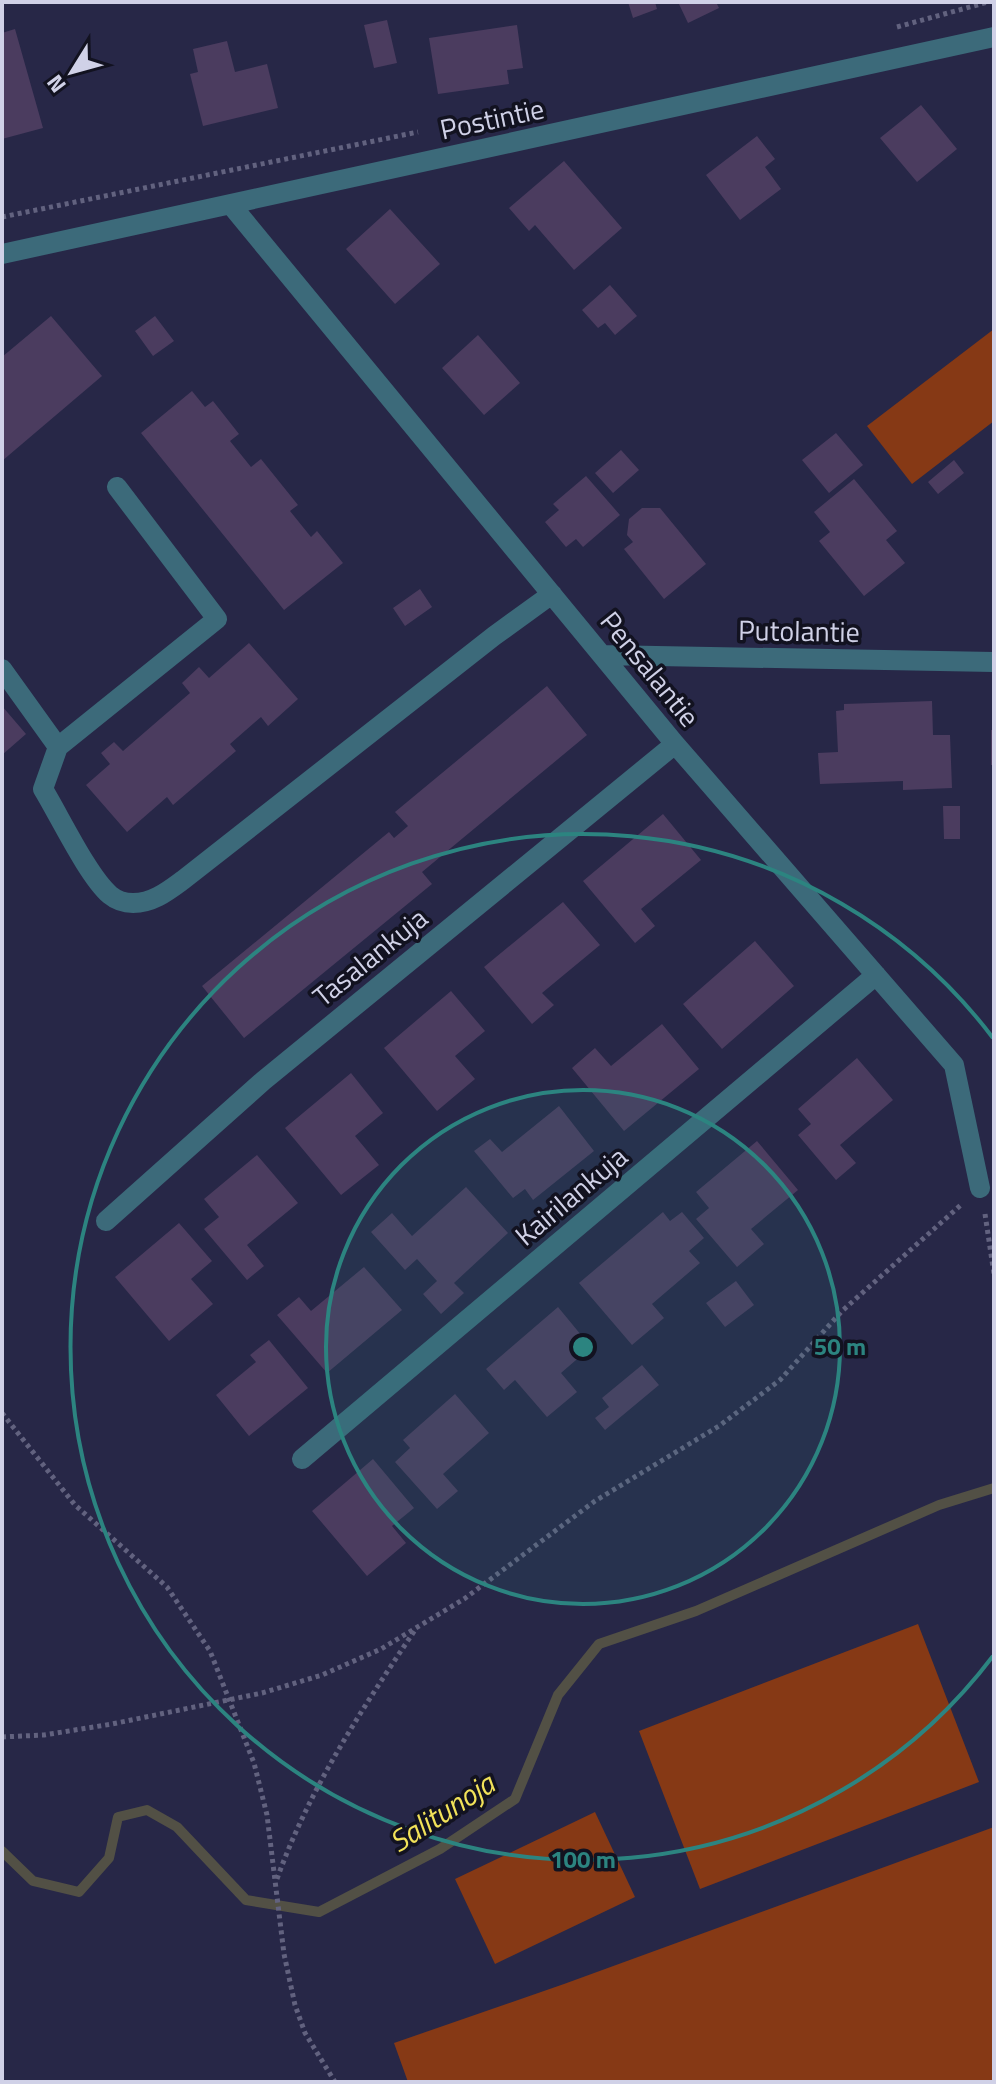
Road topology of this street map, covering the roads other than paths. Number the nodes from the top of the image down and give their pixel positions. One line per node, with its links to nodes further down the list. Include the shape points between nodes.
1 (994, 37): 2 (street, Postintie)
2 (231, 205): 3 (street, Postintie); 5 (street, Pensalantie)
3 (2, 254)
4 (117, 487): 10 (street, via 217,619)
5 (552, 594): 6 (street, Pensalantie); 10 (street, via 183,880 148,901 111,897 43,789)
6 (603, 655): 7 (street, Putolantie); 9 (street, Pensalantie)
7 (994, 662)
8 (2, 669): 10 (street)
9 (675, 744): 11 (street, Pensalantie); 13 (street, Tasalankuja, via 263,1081)
10 (58, 747)
11 (876, 975): 12 (street, Pensalantie, via 954,1065); 14 (street, Kairilankuja)
12 (980, 1188)
13 (106, 1221)
14 (302, 1459)

